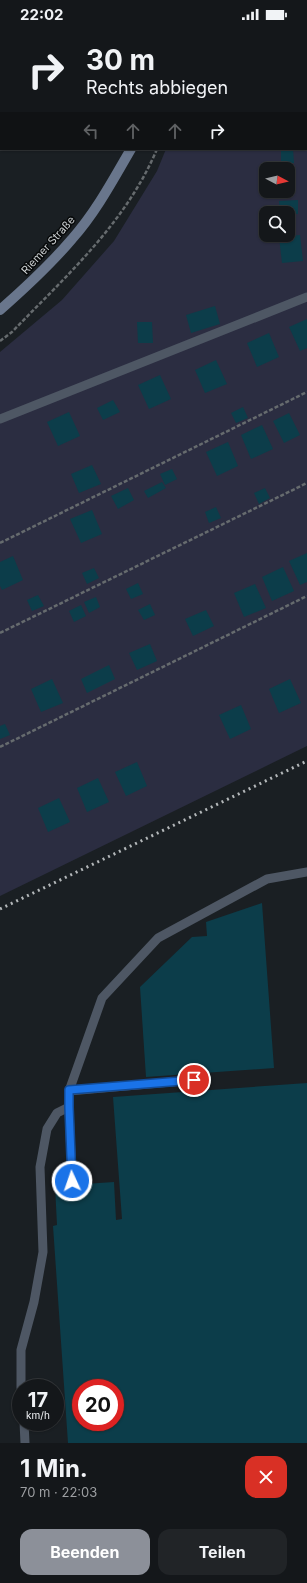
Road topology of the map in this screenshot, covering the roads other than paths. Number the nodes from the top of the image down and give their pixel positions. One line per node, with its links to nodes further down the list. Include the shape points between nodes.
1 (130, 150): 3 (street, Riemer Straße, via 109,188 73,238)
2 (307, 297): 4 (lane)
3 (0, 310)
4 (0, 419)
5 (307, 872): 7 (lane, via 267,879 158,938 102,998)
6 (194, 1080): 7 (lane)
7 (69, 1090): 8 (lane)
8 (69, 1107): 9 (lane); 10 (lane, via 57,1113 47,1129 40,1167 43,1252 34,1302 21,1350)
9 (72, 1181)
10 (21, 1379)
11 (24, 1431): 12 (lane)
12 (25, 1443)

